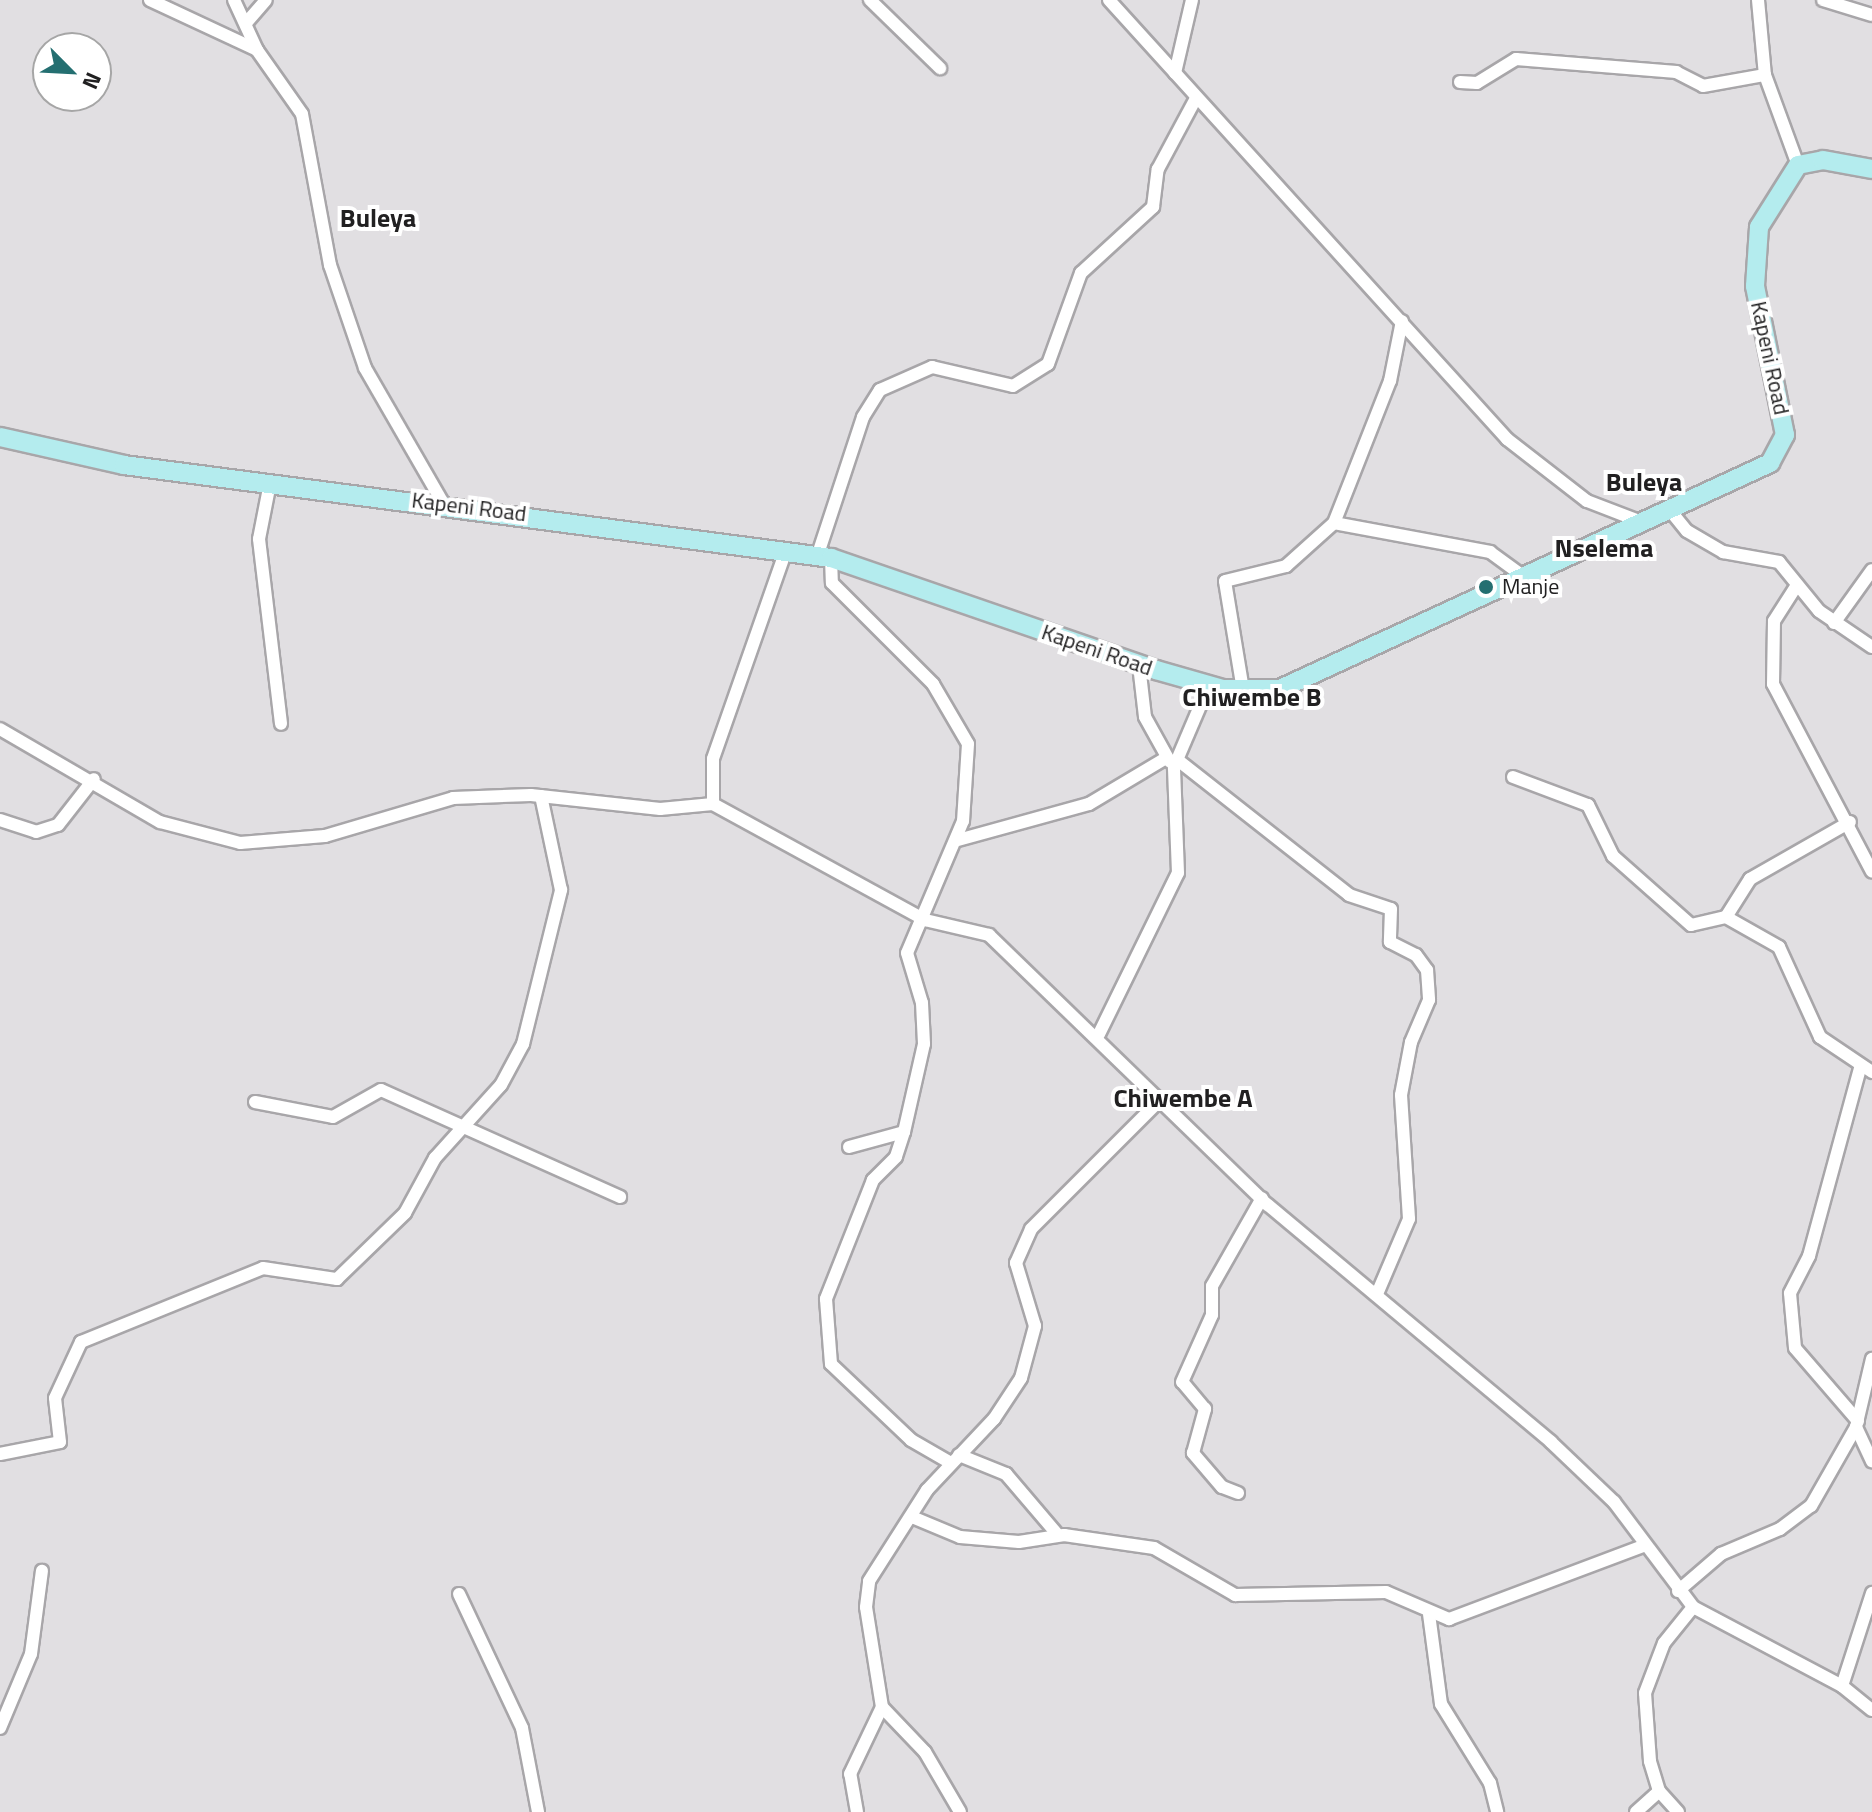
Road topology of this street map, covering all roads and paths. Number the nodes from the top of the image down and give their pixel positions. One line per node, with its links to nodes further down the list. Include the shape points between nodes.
1 (150, 0): 11 (street)
2 (234, 0): 10 (street)
3 (266, 0): 10 (street)
4 (870, 0): 12 (street)
5 (1109, 0): 13 (street)
6 (1192, 0): 13 (street)
7 (1758, 0): 14 (street)
8 (1823, 0): 9 (street)
9 (1872, 15)
10 (246, 23): 11 (street)
11 (257, 50): 22 (street, via 302,114 330,265 365,368)
12 (940, 68)
13 (1175, 73): 16 (street)
14 (1765, 75): 15 (street, via 1703,86 1676,72 1516,59 1477,83); 17 (street)
15 (1460, 82)
16 (1195, 100): 19 (street); 27 (street, via 1158,169 1153,207 1081,273 1045,367 1010,386 924,368 880,390 863,417)
17 (1798, 165): 18 (main road, via 1823,160); 23 (main road, Kapeni Road, via 1763,217 1753,263 1783,444 1770,463)
18 (1872, 169)
19 (1402, 321): 24 (street, via 1390,381); 25 (street, via 1535,464 1587,501)
20 (0, 437): 21 (main road, Kapeni Road, via 124,465)
21 (270, 483): 22 (main road, Kapeni Road); 36 (street, via 259,539)
22 (444, 505): 26 (main road, Kapeni Road)
23 (1669, 509): 25 (main road, Kapeni Road); 30 (street, via 1687,531 1723,552 1779,562)
24 (1334, 523): 29 (street, via 1490,552); 35 (street, via 1286,566 1225,581)
25 (1644, 523): 29 (main road, Kapeni Road)
26 (785, 553): 27 (main road, Kapeni Road); 42 (street, via 713,759)
27 (824, 557): 33 (main road, Kapeni Road); 45 (street, via 832,583 933,684 964,729 970,763)
28 (1872, 570): 31 (street)
29 (1527, 579): 35 (main road, Kapeni Road, via 1308,678)
30 (1797, 585): 31 (street); 43 (street, via 1774,621 1773,684)
31 (1834, 623): 32 (street)
32 (1872, 647)
33 (1139, 665): 34 (main road, Kapeni Road); 38 (street, via 1145,717)
34 (1209, 685): 35 (main road, Kapeni Road); 38 (street)
35 (1243, 690)
36 (281, 724)
37 (0, 729): 40 (street)
38 (1173, 762): 45 (street, via 1089,804); 49 (street, via 1178,873); 58 (street, via 1349,895 1391,909 1390,942 1416,955 1427,970 1429,1000 1411,1042 1401,1095 1409,1219)
39 (1513, 777): 47 (street, via 1588,805 1613,856 1684,922)
40 (94, 779): 41 (street, via 183,831 273,845 453,798); 44 (street, via 58,825 36,832)
41 (541, 796): 42 (street, via 660,809); 53 (street, via 560,898 513,1067)
42 (713, 804): 48 (street)
43 (1850, 822): 46 (street); 47 (street, via 1750,879)
44 (1, 823)
45 (958, 840): 48 (street)
46 (1872, 872)
47 (1726, 917): 50 (street, via 1779,947 1820,1037)
48 (925, 920): 49 (street, via 989,935); 54 (street, via 907,953 924,1022)
49 (1099, 1034): 51 (street)
50 (1866, 1070): 60 (street, via 1809,1256 1790,1293 1795,1348)
51 (1159, 1101): 57 (street); 62 (street, via 1031,1229 1016,1263 1034,1314 1028,1360 1001,1410)
52 (255, 1102): 53 (street, via 333,1117 381,1090)
53 (459, 1129): 56 (street); 61 (street, via 405,1213 342,1277 323,1282 263,1268 81,1342 55,1398 60,1442)
54 (904, 1132): 55 (street); 62 (street, via 896,1157 873,1180 827,1288 828,1356 911,1440)
55 (849, 1147)
56 (620, 1197)
57 (1262, 1198): 58 (street); 64 (street, via 1212,1286 1212,1315 1182,1382 1205,1409 1193,1453 1222,1487)
58 (1377, 1294): 67 (street, via 1494,1402 1551,1442 1614,1502)
59 (1872, 1359): 60 (street)
60 (1857, 1424): 63 (street); 69 (street, via 1801,1517 1721,1554)
61 (0, 1454)
62 (955, 1459): 65 (street); 66 (street, via 1006,1474)
63 (1872, 1462)
64 (1238, 1493)
65 (912, 1517): 66 (street, via 960,1537); 75 (street, via 867,1589)
66 (1058, 1535): 73 (street, via 1164,1552 1235,1595 1386,1592)
67 (1643, 1546): 69 (street); 73 (street, via 1541,1578 1472,1615)
68 (42, 1571): 77 (street, via 31,1654)
69 (1678, 1591): 72 (street)
70 (1872, 1593): 74 (street)
71 (459, 1594): 79 (street, via 522,1728)
72 (1693, 1607): 74 (street); 78 (street, via 1664,1643 1645,1693)
73 (1429, 1614): 82 (street, via 1441,1704 1490,1783)
74 (1842, 1686): 76 (street)
75 (882, 1707): 80 (street, via 850,1774); 81 (street, via 925,1752)
76 (1872, 1710)
77 (0, 1728)
78 (1659, 1791): 83 (street); 84 (street)
79 (538, 1812)
80 (857, 1812)
81 (960, 1812)
82 (1497, 1812)
83 (1636, 1812)
84 (1678, 1812)

